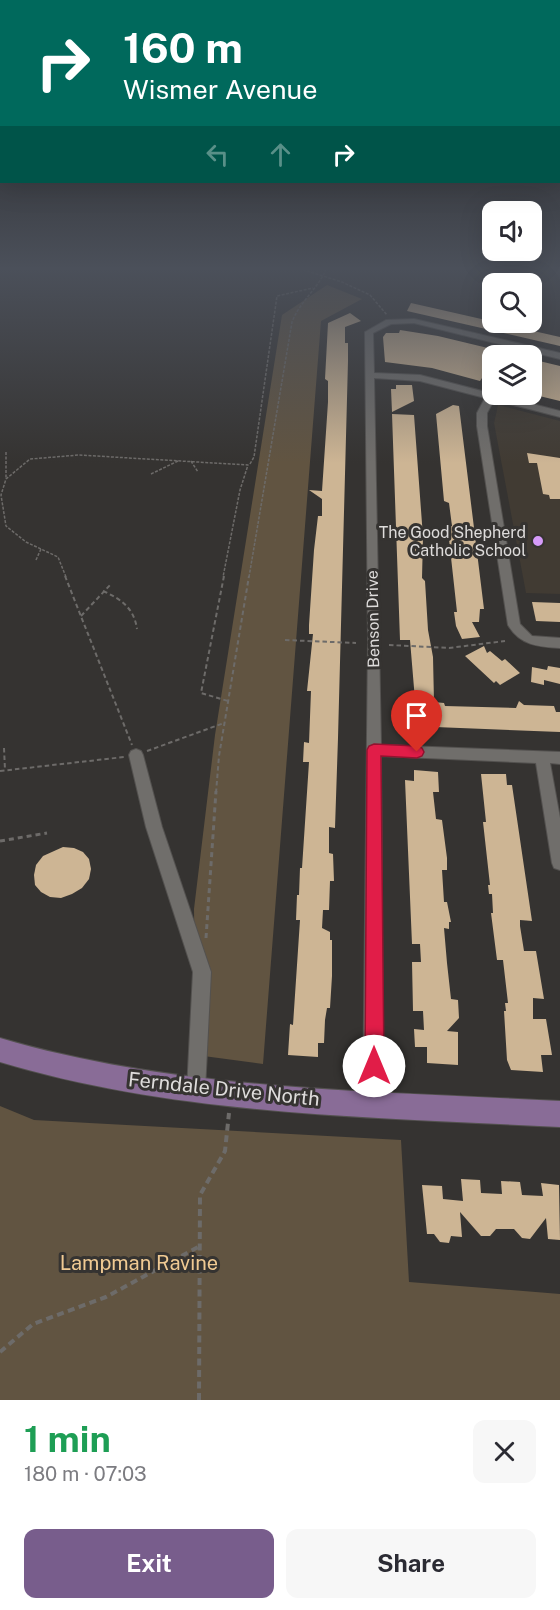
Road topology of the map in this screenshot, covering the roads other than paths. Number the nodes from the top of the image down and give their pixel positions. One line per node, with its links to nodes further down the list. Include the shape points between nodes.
1 (369, 332): 4 (street, Benson Drive)
2 (461, 332): 3 (street, Benson Drive)
3 (560, 356)
4 (369, 375): 5 (street, via 420,378); 10 (street, Benson Drive)
5 (482, 394)
6 (486, 405): 9 (street, via 482,426 514,625 519,635 534,641)
7 (526, 405): 8 (street)
8 (560, 414)
9 (560, 643)
10 (374, 750): 12 (street); 17 (street, Benson Drive)
11 (136, 755): 16 (street, via 154,827 202,972)
12 (542, 757): 13 (street); 14 (street)
13 (560, 758)
14 (560, 863)
15 (0, 1050): 16 (main road, Ferndale Drive North, via 36,1062 150,1085)
16 (196, 1090): 17 (main road, Ferndale Drive North)
17 (374, 1104): 18 (main road, Ferndale Drive North)
18 (560, 1114)

